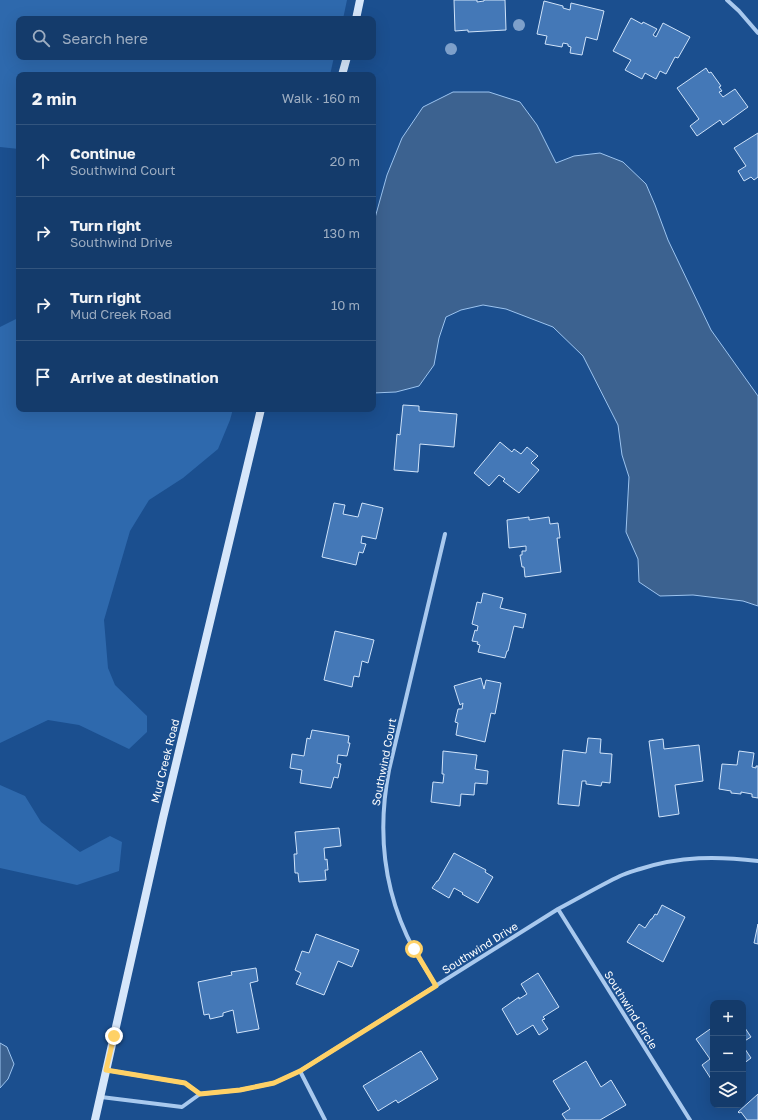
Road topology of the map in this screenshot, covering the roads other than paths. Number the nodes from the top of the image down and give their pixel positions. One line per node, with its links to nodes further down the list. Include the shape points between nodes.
1 (360, 0): 3 (street)
2 (727, 0): 4 (street)
3 (357, 16)
4 (758, 32)
5 (346, 60): 6 (street)
6 (343, 72)
7 (260, 412): 12 (street, Mud Creek Road, via 163,818)
8 (445, 534): 11 (street, Southwind Court, via 389,770 383,818 385,863 395,905 414,949)
9 (758, 861): 10 (street, Southwind Drive, via 730,857 662,862 622,875)
10 (558, 910): 11 (street, Southwind Drive); 18 (street, Southwind Circle)
11 (436, 986): 13 (street, Southwind Drive)
12 (106, 1070): 14 (street, via 185,1083); 15 (street, Mud Creek Road)
13 (300, 1071): 14 (street, Southwind Drive, via 274,1083); 17 (street)
14 (200, 1094): 15 (street, via 182,1107)
15 (100, 1096): 16 (street, Mud Creek Road)
16 (95, 1120)
17 (325, 1120)
18 (690, 1120)

